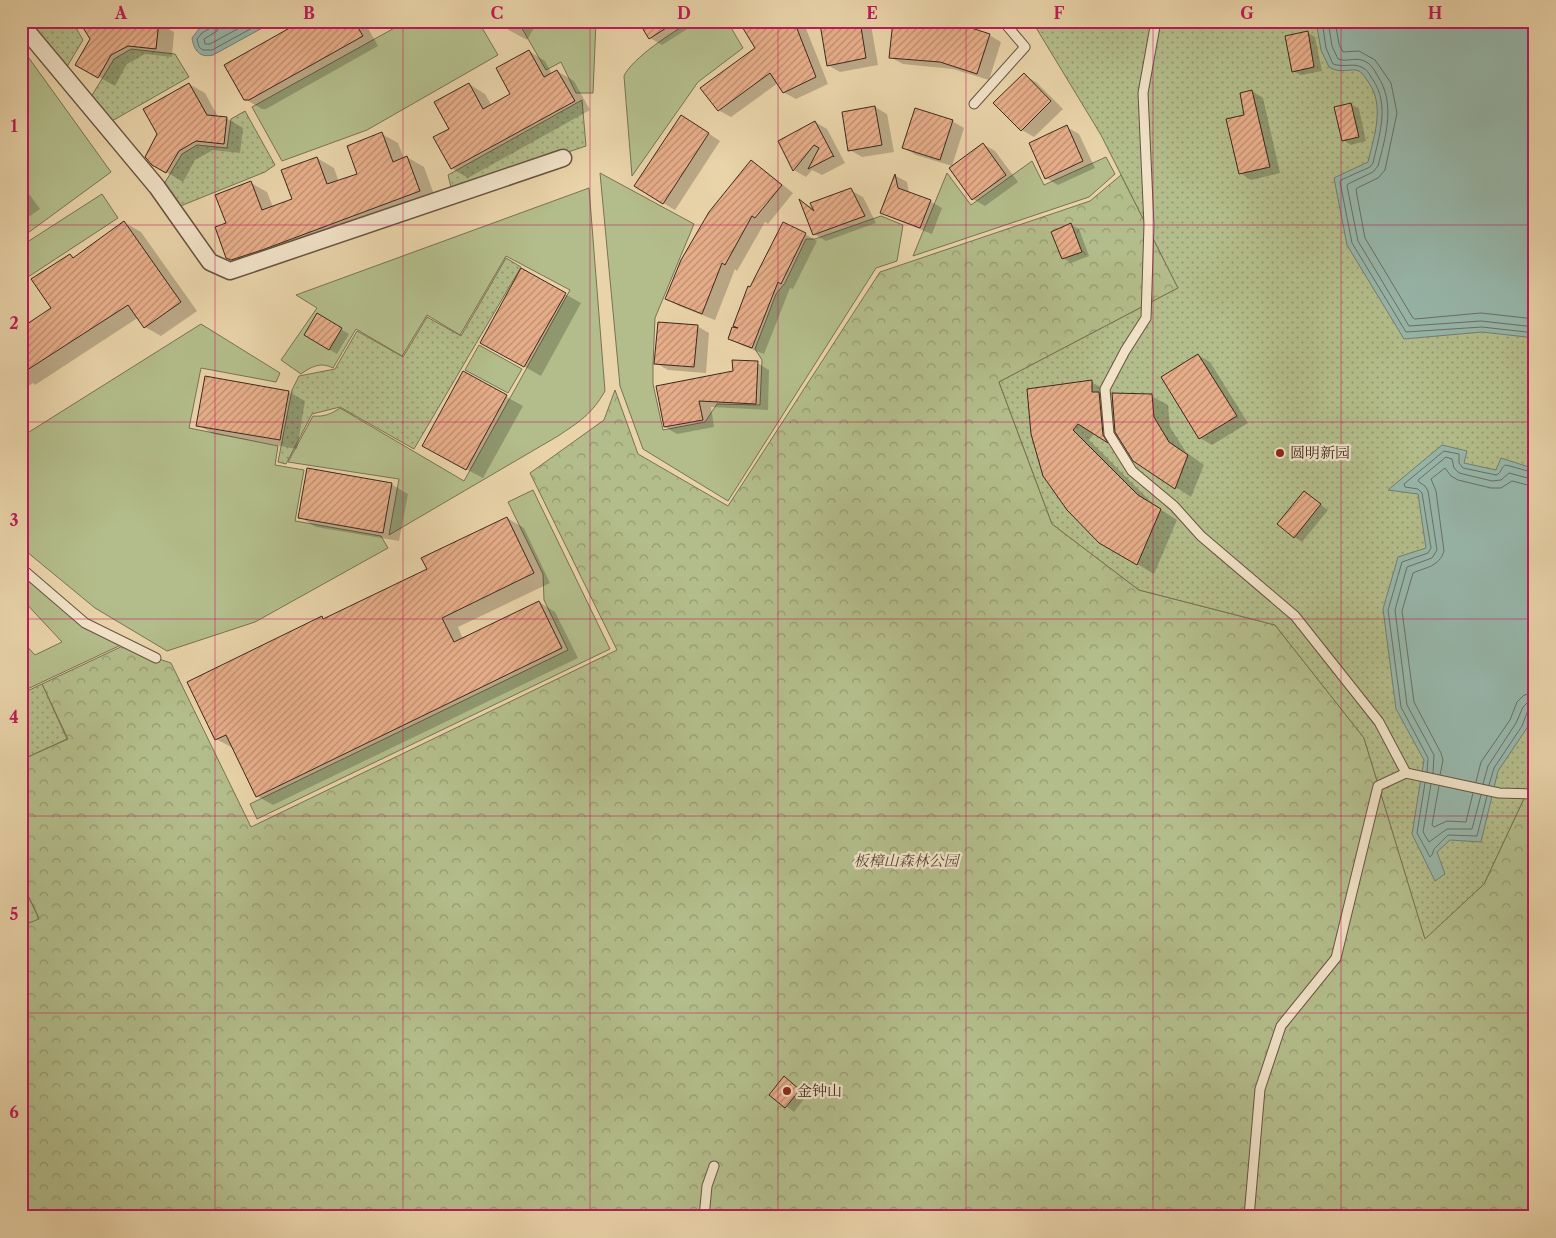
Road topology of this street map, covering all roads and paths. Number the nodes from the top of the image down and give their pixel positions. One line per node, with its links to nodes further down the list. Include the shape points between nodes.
1 (1003, 21): 4 (lane, via 1025,47)
2 (1156, 21): 8 (lane, via 1143,93 1149,225 1146,318 1105,389 1110,434 1132,471 1174,506 1201,536 1296,616 1379,722)
3 (21, 24): 5 (street, via 157,187 210,262 230,271)
4 (974, 104)
5 (563, 158)
6 (21, 568): 7 (lane, via 86,623)
7 (156, 658)
8 (1406, 773): 9 (lane, via 1500,792); 12 (lane, via 1378,786 1336,958 1281,1026 1260,1089)
9 (1535, 794)
10 (714, 1166): 11 (lane, via 707,1186)
11 (704, 1217)
12 (1249, 1217)

